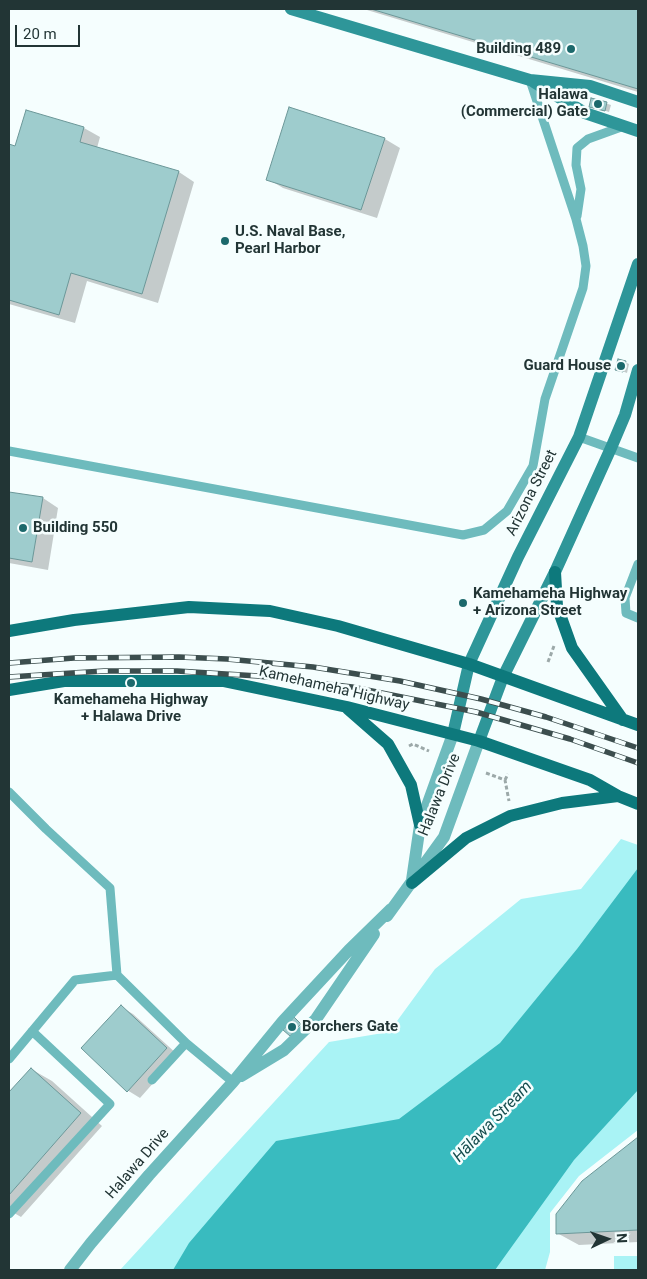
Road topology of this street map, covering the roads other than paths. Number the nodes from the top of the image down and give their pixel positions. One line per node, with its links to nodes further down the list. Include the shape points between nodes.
1 (291, 9): 2 (street)
2 (530, 80): 3 (street, via 590,86); 4 (street, via 585,113); 6 (lane)
3 (638, 102)
4 (625, 125): 5 (street); 6 (lane, via 588,139 577,148 576,165 581,189)
5 (638, 131)
6 (576, 219): 11 (lane, via 586,266 583,288 545,399 533,466 507,511 484,530 463,535)
7 (638, 264): 9 (street, Arizona Street)
8 (638, 370): 10 (street)
9 (579, 437): 10 (lane); 17 (street, Arizona Street, via 518,557)
10 (611, 448): 12 (lane); 14 (street)
11 (9, 451)
12 (638, 458)
13 (638, 564): 15 (lane, via 625,598 626,613)
14 (555, 572): 18 (street); 21 (main road, via 557,606 572,648)
15 (638, 618)
16 (9, 631): 17 (main road, via 189,607 270,611 338,626)
17 (470, 664): 18 (main road); 23 (street, Arizona Street)
18 (503, 677): 21 (main road); 24 (street)
19 (9, 690): 20 (main road, Kamehameha Highway, via 64,681 223,681)
20 (347, 707): 23 (main road, Kamehameha Highway); 28 (main road, via 388,744 412,785)
21 (623, 720): 22 (main road)
22 (638, 725)
23 (453, 734): 24 (main road, Kamehameha Highway); 28 (street, Halawa Drive)
24 (478, 742): 26 (main road, Kamehameha Highway, via 590,780); 29 (street, Halawa Drive, via 444,836)
25 (9, 792): 31 (lane, via 110,888)
26 (618, 796): 27 (main road, Kamehameha Highway); 29 (main road, via 562,803 510,816 466,838)
27 (638, 804)
28 (420, 825): 29 (street, Halawa Drive)
29 (412, 883): 30 (street, Halawa Drive)
30 (391, 909): 36 (street, Halawa Drive, via 283,1021); 36 (street, Halawa Drive, via 316,1019 284,1050)
31 (117, 975): 32 (lane, via 75,980); 33 (lane)
32 (32, 1031): 34 (lane); 37 (lane, via 110,1104)
33 (186, 1043): 35 (lane); 36 (lane)
34 (10, 1057)
35 (152, 1080)
36 (233, 1082): 38 (street, Halawa Drive, via 149,1175)
37 (9, 1214)
38 (70, 1270)

